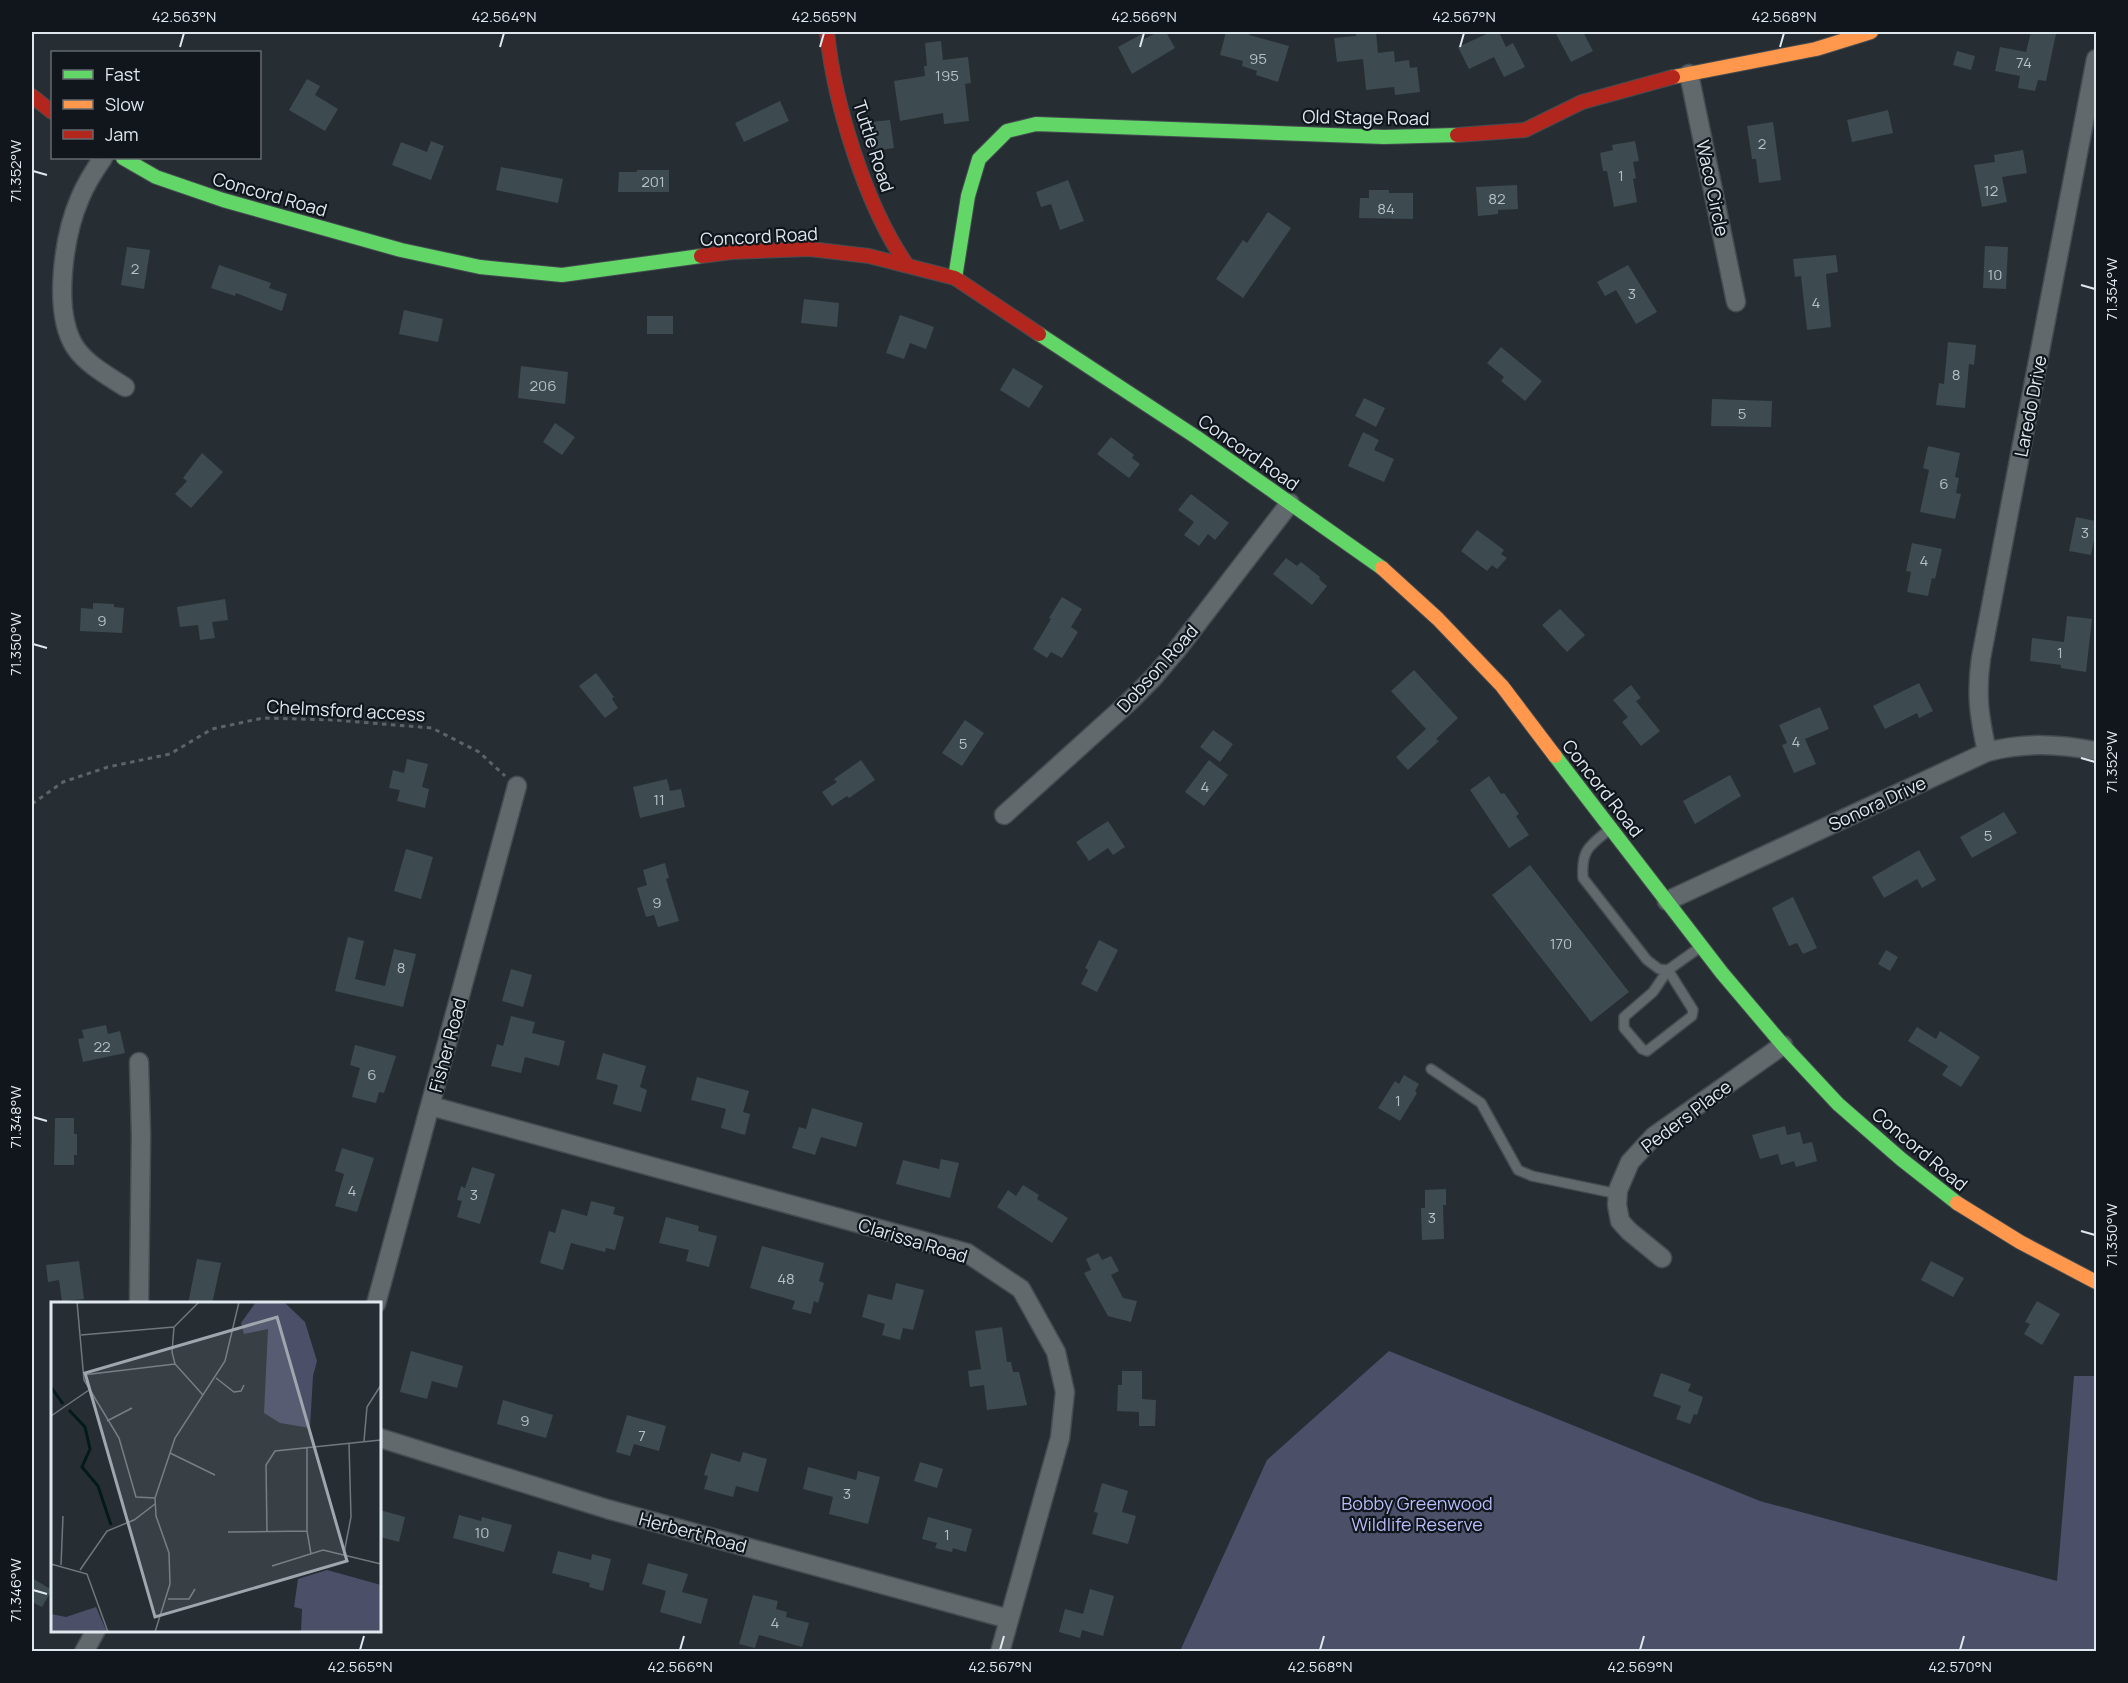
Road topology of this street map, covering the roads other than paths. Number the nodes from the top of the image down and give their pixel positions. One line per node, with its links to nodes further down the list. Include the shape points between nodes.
1 (827, 32): 9 (main road, Tuttle Road, via 829,56 850,135 892,246)
2 (1871, 32): 4 (main road, Old Stage Road, via 1816,49)
3 (2097, 59): 15 (street, Laredo Drive, via 1977,682 1977,707)
4 (1689, 74): 10 (main road, Old Stage Road, via 1582,102 1525,130 1515,131 1384,137 1036,124 1007,131 980,159 968,196); 11 (street, Waco Circle)
5 (32, 96): 6 (main road)
6 (51, 111)
7 (102, 159): 12 (street, via 79,200 68,237 62,285 64,318 76,350)
8 (125, 159): 9 (main road, Concord Road, via 156,177 222,200 401,250 480,267 562,275 732,252 810,249)
9 (907, 265): 10 (main road, Concord Road)
10 (955, 278): 13 (main road, Concord Road)
11 (1736, 302)
12 (126, 387)
13 (1290, 502): 17 (street, Dobson Road, via 1152,678); 18 (main road, Concord Road, via 1391,574 1438,619 1502,686)
14 (2097, 751): 15 (street, Sonora Drive, via 2042,744)
15 (1987, 752): 19 (street, Sonora Drive)
16 (517, 786): 25 (street, Fisher Road)
17 (1004, 815)
18 (1611, 828): 19 (main road, Concord Road); 21 (lane, via 1587,847 1582,861 1583,878 1647,960)
19 (1667, 901): 20 (main road, Concord Road)
20 (1701, 946): 21 (lane); 22 (main road, Concord Road)
21 (1668, 970): 21 (lane, via 1653,992 1624,1017 1624,1028 1647,1051 1692,1016 1693,1010)
22 (1783, 1045): 26 (street, Peders Place, via 1654,1136 1630,1162); 28 (main road, Concord Road, via 1838,1104 1960,1206)
23 (139, 1062): 29 (street)
24 (1431, 1069): 26 (lane, via 1481,1103 1518,1170)
25 (431, 1106): 30 (street, Fisher Road); 32 (street, Clarissa Road, via 967,1253 1021,1289 1056,1352 1065,1392 1060,1438)
26 (1618, 1194): 27 (street, Peders Place, via 1620,1221)
27 (1662, 1258)
28 (2097, 1282)
29 (139, 1297)
30 (377, 1302)
31 (381, 1438): 32 (street, Herbert Road, via 607,1509)
32 (1009, 1619): 35 (street, Clarissa Road)
33 (95, 1632): 34 (street)
34 (84, 1652)
35 (1000, 1652)

